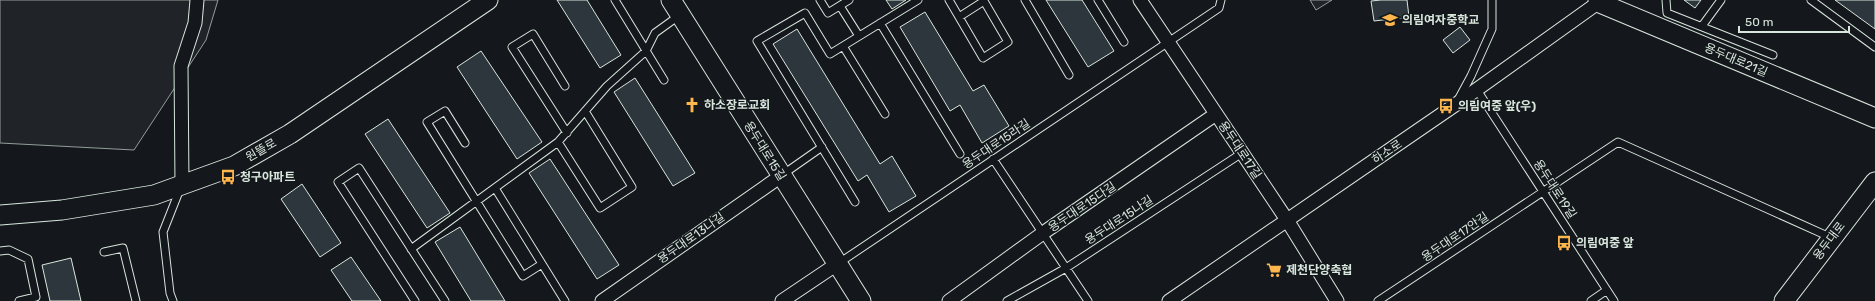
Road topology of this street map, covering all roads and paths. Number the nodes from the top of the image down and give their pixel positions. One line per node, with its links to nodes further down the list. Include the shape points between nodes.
1 (197, 0): 47 (street, via 195,23 181,66)
2 (488, 0): 47 (street, 원뜰로, via 290,134 234,166)
3 (615, 0): 27 (lane)
4 (820, 0): 17 (lane, via 828,13)
5 (849, 0): 17 (lane)
6 (918, 0): 20 (lane)
7 (949, 0): 19 (lane)
8 (1025, 0): 29 (lane)
9 (1098, 0): 23 (lane)
10 (1140, 0): 24 (street, 용두대로17길)
11 (1221, 0): 24 (lane, 용두대로15라길, via 1218,8)
12 (1492, 0): 33 (lane, via 1492,29)
13 (1666, 0): 21 (lane, via 1667,13)
14 (1721, 0): 21 (lane)
15 (1811, 0): 26 (lane)
16 (1600, 1): 32 (street, 하소로); 37 (street, 용두대로21길)
17 (840, 6): 22 (lane)
18 (675, 7): 27 (lane, via 655,33); 45 (street, 용두대로15길)
19 (959, 17): 19 (lane, via 983,58 1008,42 984,1)
20 (880, 23): 22 (lane); 43 (lane)
21 (1702, 26): 28 (lane)
22 (859, 36): 25 (lane)
23 (1124, 42)
24 (1168, 42): 36 (street, 용두대로17길); 44 (lane, 용두대로15라길)
25 (843, 46): 35 (lane); 41 (lane, via 830,54 805,13 757,41)
26 (1875, 46)
27 (646, 51): 30 (lane); 34 (lane, via 606,86)
28 (1773, 55)
29 (1069, 75)
30 (664, 80)
31 (565, 86): 38 (lane, via 533,34 512,46)
32 (1477, 90): 33 (street, 하소로); 49 (lane, 용두대로19길)
33 (1455, 105): 53 (street, 하소로)
34 (585, 111): 38 (lane); 39 (lane, via 632,187 600,208)
35 (884, 114)
36 (1216, 114): 42 (street, 용두대로17길); 54 (street, 용두대로15다길)
37 (1875, 118)
38 (566, 132): 39 (lane)
39 (558, 142): 48 (lane)
40 (465, 143): 50 (lane, via 445,111 427,122)
41 (822, 147): 45 (lane); 51 (lane)
42 (1242, 153): 53 (street, 용두대로17길); 61 (lane, 용두대로15나길)
43 (960, 154)
44 (994, 159): 54 (lane); 60 (lane, 용두대로15라길)
45 (781, 176): 60 (street, 용두대로15길); 69 (street, 용두대로13나길)
46 (1875, 182): 55 (street, 용두대로)
47 (182, 185): 52 (street, 원뜰로, via 154,195 62,210); 65 (lane, via 163,232)
48 (495, 188): 50 (lane); 59 (lane)
49 (1543, 192): 55 (lane, 용두대로17안길, via 1618,142); 62 (lane, 용두대로19길); 77 (lane, 용두대로17안길)
50 (477, 201): 56 (lane); 59 (lane, via 523,276)
51 (855, 202)
52 (0, 215)
53 (1287, 220): 75 (street, 하소로); 76 (street, 용두대로17길)
54 (1043, 233): 61 (lane); 72 (street, 용두대로15다길)
55 (1832, 238): 80 (street, 용두대로)
56 (411, 249): 66 (lane, via 359,168 338,182); 67 (lane)
57 (0, 251): 63 (lane, via 9,250 28,259 36,297)
58 (104, 252): 64 (lane, via 123,248)
59 (542, 264): 68 (lane)
60 (837, 264): 70 (street); 71 (street, 용두대로15길)
61 (1066, 268): 73 (lane, 용두대로15나길); 74 (lane)
62 (1607, 290): 78 (lane); 79 (lane, 용두대로19길)
63 (19, 301)
64 (136, 301)
65 (173, 301)
66 (415, 301)
67 (445, 301)
68 (565, 301)
69 (602, 301)
70 (782, 301)
71 (861, 301)
72 (949, 301)
73 (1007, 301)
74 (1088, 301)
75 (1169, 301)
76 (1337, 301)
77 (1378, 301)
78 (1591, 301)
79 (1614, 301)
80 (1784, 301)

